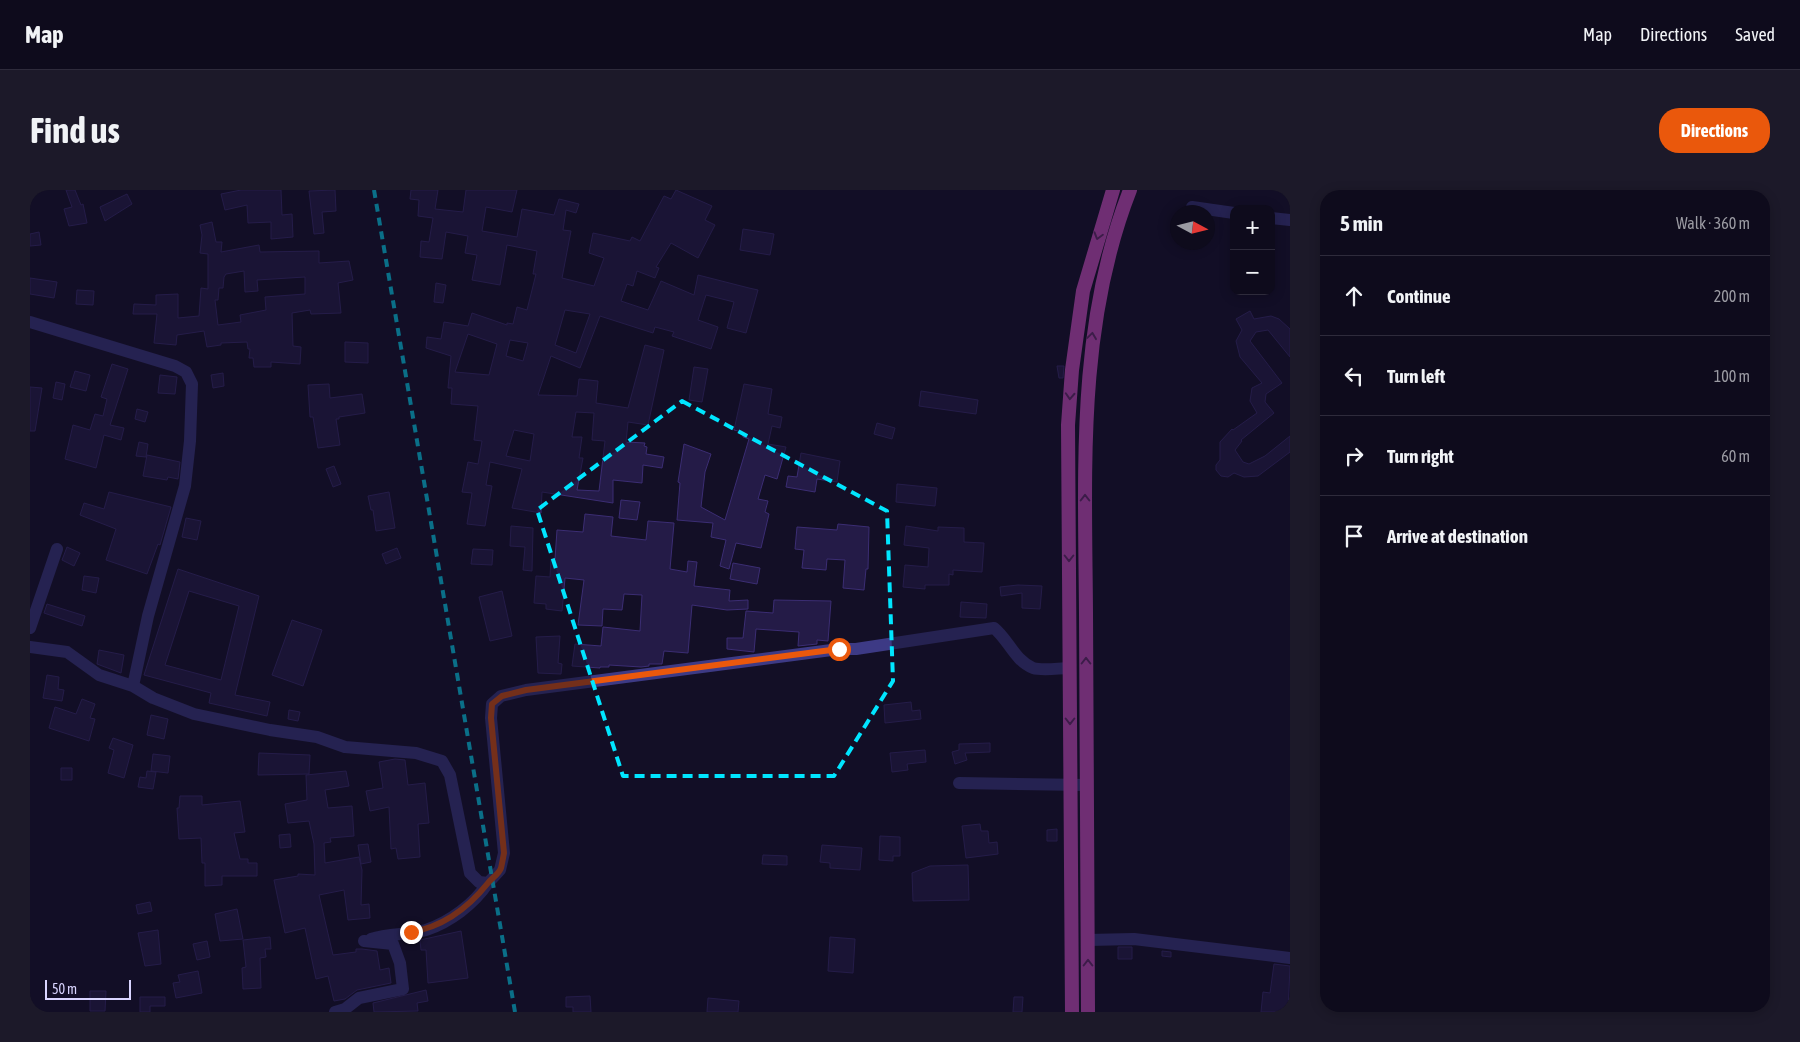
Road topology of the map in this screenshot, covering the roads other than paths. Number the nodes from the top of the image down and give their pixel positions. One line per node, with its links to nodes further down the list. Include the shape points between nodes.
1 (1113, 190): 11 (highway, one-way to 11, via 1083,290 1072,370 1068,459)
2 (1130, 190): 15 (highway, one-way to 2, via 1085,459 1088,380 1103,274)
3 (1215, 210): 4 (street)
4 (1230, 212)
5 (1275, 218): 6 (street)
6 (1290, 220)
7 (30, 322): 12 (street, via 175,366 186,372 192,384 185,486)
8 (57, 549): 9 (street)
9 (30, 628)
10 (30, 647): 12 (street, via 67,652 99,675)
11 (1070, 668): 14 (highway, one-way to 14); 16 (street, via 1034,668 1023,662 994,628 856,649 526,690 502,696 492,704 491,718 504,853 500,870)
12 (132, 686): 16 (street, via 194,714 317,737 345,747 416,752 442,760 450,775 470,873 479,882)
13 (959, 783): 14 (street)
14 (1070, 785): 15 (street); 20 (highway)
15 (1087, 785): 17 (highway)
16 (488, 883): 19 (street, via 478,897 443,922 425,930 382,935 364,941 393,944 400,962 403,990 360,998)
17 (1088, 940): 18 (street, via 1134,938); 21 (highway, one-way to 17)
18 (1290, 958)
19 (335, 1012)
20 (1072, 1012)
21 (1088, 1012)

